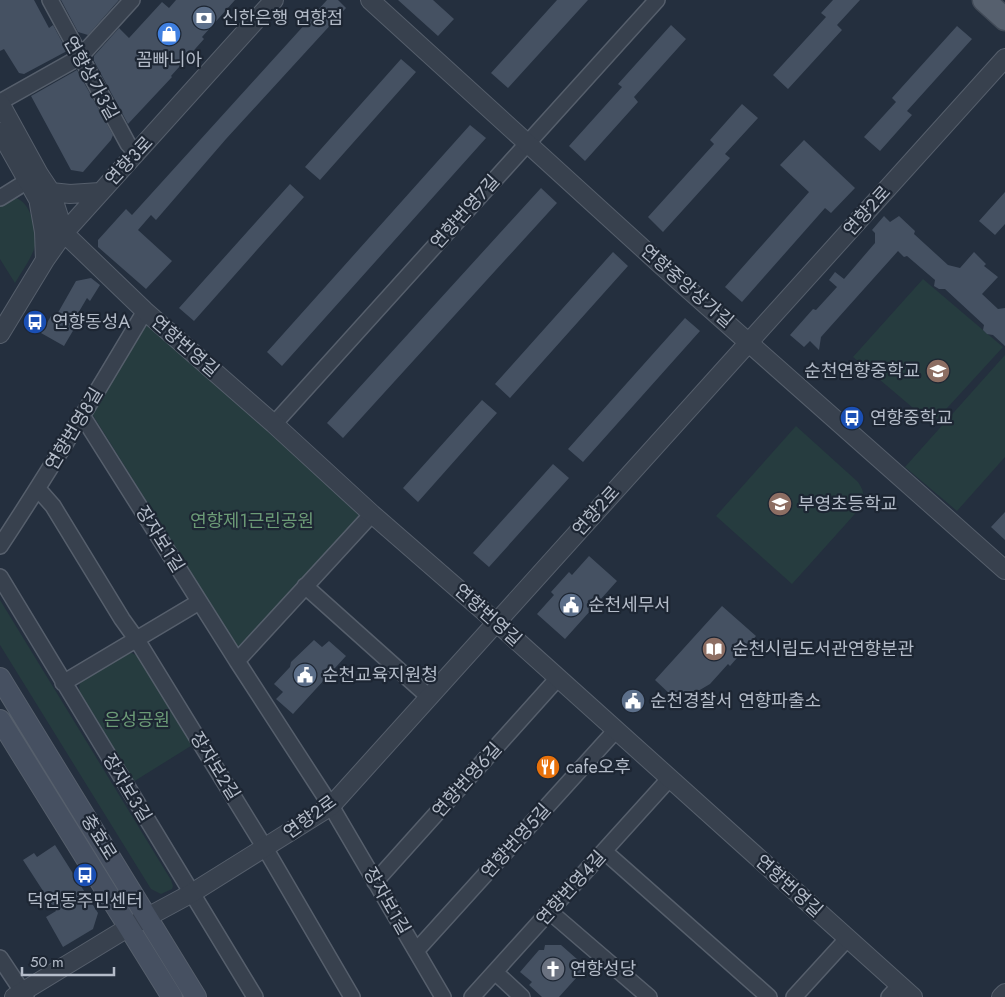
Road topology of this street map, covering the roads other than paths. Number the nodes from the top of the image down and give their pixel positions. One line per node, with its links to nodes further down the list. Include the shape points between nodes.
1 (50, 0): 8 (street, 연향상가3길)
2 (132, 0): 8 (street)
3 (274, 0): 13 (street, 연향3로)
4 (370, 0): 12 (street, 연향중앙상가길)
5 (657, 0): 12 (street, 연향번영7길)
6 (984, 0): 7 (main road)
7 (1005, 19)
8 (80, 57): 10 (street); 13 (street, 연향상가3길, via 128,144)
9 (1005, 58): 22 (street, 연향2로)
10 (0, 103): 14 (street, 연향번영길)
11 (0, 132): 14 (street, 연향번영길)
12 (528, 143): 22 (street, 연향중앙상가길); 24 (street, 연향번영7길)
13 (137, 153): 15 (street, 연향3로)
14 (33, 178): 16 (street, 연향번영길); 17 (street)
15 (100, 192): 16 (street); 18 (street, 연향3로)
16 (45, 197): 18 (street, 연향번영길); 19 (street)
17 (0, 198)
18 (64, 233): 19 (street, 연향3로); 20 (street, 연향번영길)
19 (45, 260): 21 (street, 연향3로)
20 (145, 311): 23 (street, 연향번영8길); 24 (street, 연향번영길)
21 (0, 334)
22 (750, 342): 28 (street, 연향중앙상가길); 32 (street, 연향2로)
23 (83, 417): 25 (street, 연향번영8길); 31 (street, 장자보1길)
24 (274, 424): 26 (street, 연향번영길)
25 (38, 489): 27 (street, 연향번영8길); 33 (street, 장자보2길, via 53,506)
26 (372, 514): 30 (street); 32 (street, 연향번영길)
27 (0, 546)
28 (1005, 570)
29 (0, 577): 37 (street, 장자보3길)
30 (305, 586): 34 (street); 38 (street)
31 (200, 602): 33 (street); 34 (street, 장자보1길)
32 (496, 622): 36 (street, 연향번영길); 38 (street, 연향2로)
33 (137, 640): 37 (street); 43 (street, 장자보2길)
34 (237, 661): 42 (street, 장자보1길)
35 (0, 678): 48 (main road, 충효로)
36 (558, 678): 40 (street, 연향번영길); 45 (street, 연향번영6길)
37 (63, 683): 46 (street, 장자보3길)
38 (429, 697): 42 (street, 연향2로)
39 (0, 720): 49 (main road, 충효로)
40 (616, 730): 41 (street, 연향번영길); 51 (street, 연향번영5길)
41 (670, 778): 44 (street, 연향번영4길); 50 (street, 연향번영길)
42 (331, 806): 43 (street, 연향2로); 45 (street, 장자보1길)
43 (265, 848): 46 (street, 연향2로); 60 (street, 장자보2길)
44 (604, 851): 47 (street, 연향번영4길); 65 (street)
45 (375, 882): 51 (street, 장자보1길)
46 (192, 894): 48 (street, 연향2로); 59 (street, 장자보3길)
47 (549, 912): 53 (street, 연향번영4길); 64 (street)
48 (148, 917): 49 (street, 연향2로); 58 (main road, 충효로)
49 (129, 926): 56 (street, 연향2로); 57 (main road, 충효로)
50 (847, 939): 54 (street, 연향번영길); 66 (street)
51 (416, 951): 61 (street, 장자보1길)
52 (0, 958): 56 (street)
53 (494, 972): 62 (street, 연향번영4길); 63 (street)
54 (901, 993)
55 (1005, 993): 67 (street)
56 (21, 995)
57 (172, 997)
58 (196, 997)
59 (255, 997)
60 (352, 997)
61 (443, 997)
62 (472, 997)
63 (522, 997)
64 (649, 997)
65 (769, 997)
66 (794, 997)
67 (1001, 997)

